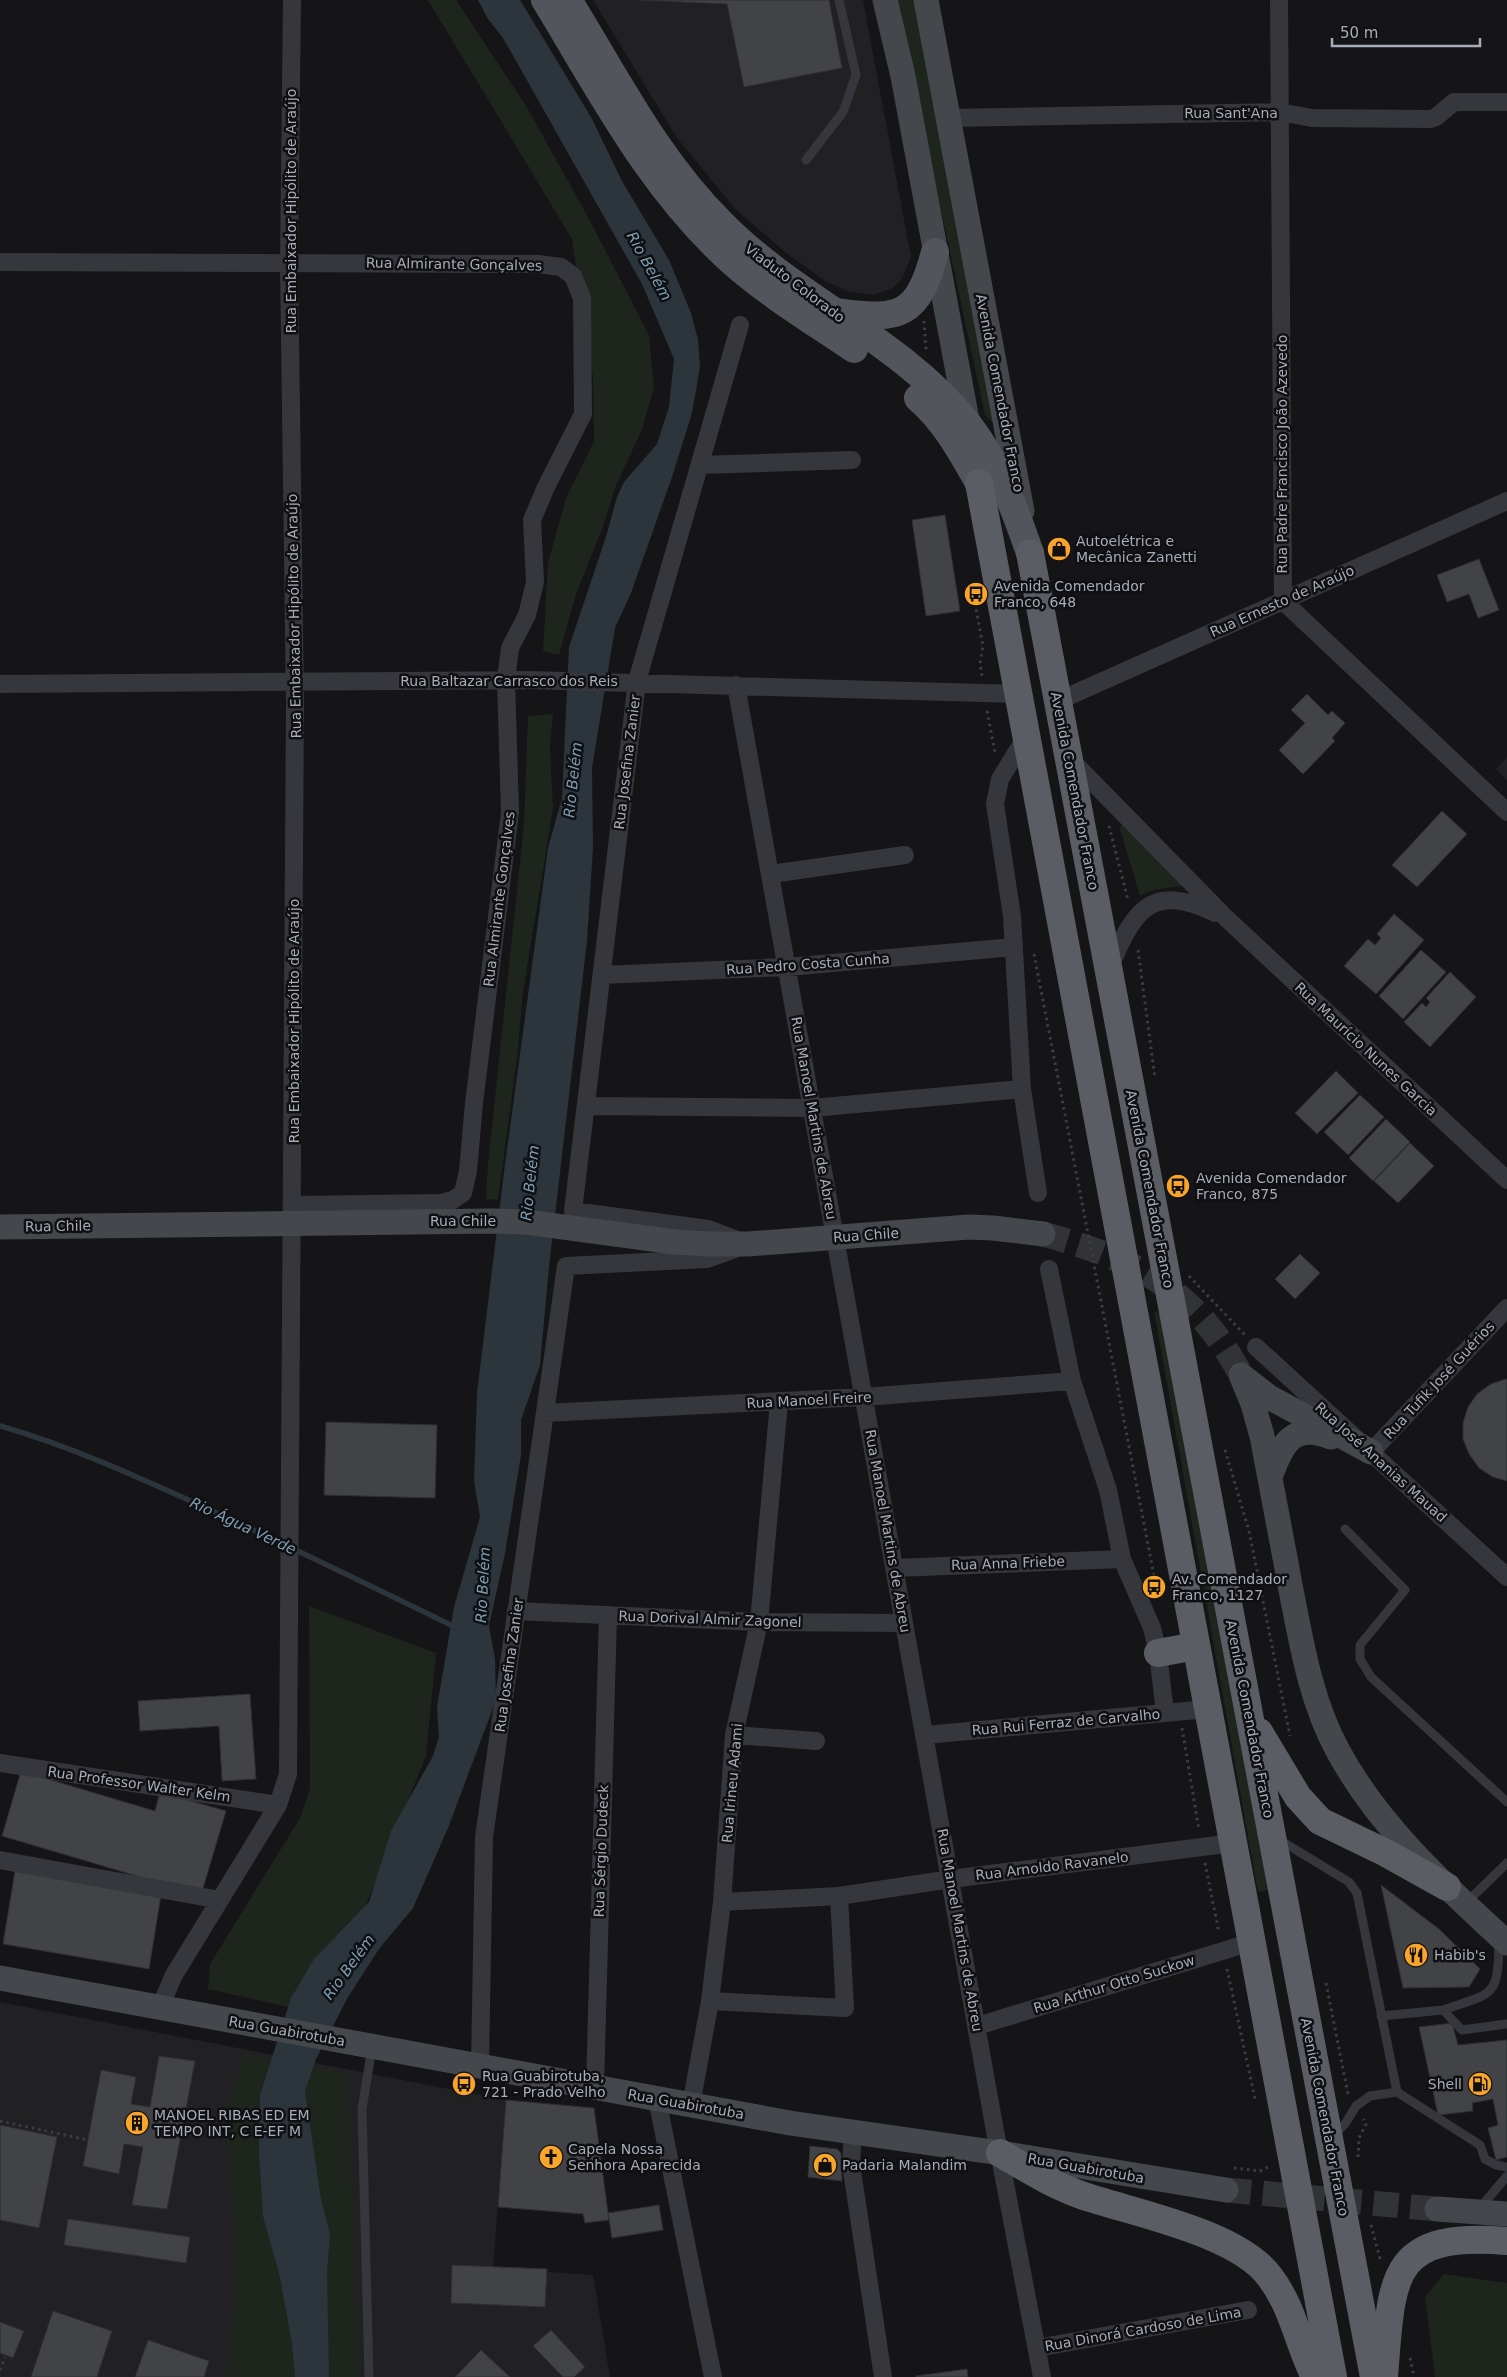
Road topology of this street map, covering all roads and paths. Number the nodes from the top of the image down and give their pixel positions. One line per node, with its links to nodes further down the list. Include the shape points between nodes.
1 (292, 0): 14 (street, Rua Embaixador Hipólito de Araújo)
2 (545, 0): 22 (main road, Viaduto Colorado, via 625,134 651,172 702,232 732,262 764,287 880,367 923,402 956,443)
3 (568, 0): 15 (main road, Viaduto Colorado, via 644,128 694,195 748,248)
4 (839, 0): 11 (lane, via 856,75 843,112)
5 (885, 0): 12 (main road)
6 (926, 0): 10 (main road, Avenida Comendador Franco)
7 (1279, 0): 9 (street, Rua Padre Francisco João Azevedo)
8 (1507, 102): 9 (street, Rua Sant'Ana, via 1454,102 1431,119 1312,118)
9 (1280, 112): 10 (street, Rua Sant'Ana); 26 (street, Rua Padre Francisco João Azevedo)
10 (948, 118): 24 (main road, Avenida Comendador Franco)
11 (806, 160)
12 (936, 252): 15 (main road, via 920,296 911,305 874,317); 19 (main road)
13 (0, 262): 14 (street, Rua Almirante Gonçalves)
14 (289, 263): 28 (street, Rua Almirante Gonçalves, via 538,264 561,268 573,276 582,298 583,414 532,520 535,582 527,615 510,648); 30 (street, Rua Embaixador Hipólito de Araújo)
15 (833, 312): 19 (main road, Viaduto Colorado, via 919,374)
16 (924, 322): 18 (path)
17 (740, 325): 21 (street, Rua Josefina Zanier)
18 (927, 356)
19 (968, 424): 22 (main road); 24 (main road, Viaduto Colorado, via 997,468)
20 (852, 460): 21 (street)
21 (700, 465): 29 (street, Rua Josefina Zanier)
22 (979, 483): 33 (highway)
23 (1507, 501): 26 (street, Rua Ernesto de Araújo)
24 (1030, 552): 34 (highway, Avenida Comendador Franco)
25 (975, 599): 27 (path, via 983,646)
26 (1283, 600): 34 (street, Rua Ernesto de Araújo); 37 (street)
27 (980, 663)
28 (506, 680): 29 (street, Rua Baltazar Carrasco dos Reis); 30 (street, Rua Baltazar Carrasco dos Reis); 55 (street, Rua Almirante Gonçalves, via 510,812 464,1193 441,1203)
29 (631, 681): 32 (street, Rua Baltazar Carrasco dos Reis); 47 (street, Rua Josefina Zanier)
30 (295, 682): 31 (street, Rua Baltazar Carrasco dos Reis); 55 (street, Rua Embaixador Hipólito de Araújo)
31 (0, 684)
32 (736, 684): 33 (street, Rua Baltazar Carrasco dos Reis); 40 (street, Rua Manoel Martins de Abreu)
33 (1018, 694): 35 (highway)
34 (1058, 700): 36 (highway, Avenida Comendador Franco)
35 (1026, 737): 44 (street, via 1000,779 995,804); 80 (highway)
36 (1069, 758): 42 (street, Rua Maurício Nunes Garcia); 46 (highway, Avenida Comendador Franco)
37 (1507, 812)
38 (1107, 819): 41 (path)
39 (905, 855): 40 (street)
40 (771, 874): 45 (street, Rua Manoel Martins de Abreu)
41 (1128, 899)
42 (1226, 918): 46 (street, Rua Maurício Nunes Garcia, via 1197,905 1175,900 1150,905 1133,919); 53 (street, Rua Maurício Nunes Garcia)
43 (1137, 942): 48 (path)
44 (1014, 947): 45 (street, Rua Pedro Costa Cunha); 49 (street)
45 (787, 967): 47 (street, Rua Pedro Costa Cunha); 51 (street, Rua Manoel Martins de Abreu)
46 (1109, 970): 84 (highway, Avenida Comendador Franco)
47 (602, 975): 50 (street, Rua Josefina Zanier)
48 (1156, 1084)
49 (1022, 1089): 51 (street); 54 (street)
50 (586, 1106): 51 (street); 59 (street, Rua Josefina Zanier, via 573,1211 708,1228)
51 (812, 1108): 58 (street, Rua Manoel Martins de Abreu)
52 (1078, 1178): 75 (path)
53 (1507, 1180)
54 (1038, 1193)
55 (293, 1213): 56 (main road, Rua Chile); 59 (main road, Rua Chile, via 410,1221 526,1222 675,1242); 91 (street, Rua Embaixador Hipólito de Araújo, via 288,1774)
56 (0, 1227)
57 (1043, 1234): 58 (main road, Rua Chile, via 969,1227)
58 (836, 1237): 59 (main road, Rua Chile); 65 (street, Rua Manoel Martins de Abreu)
59 (748, 1244): 67 (street, Rua Josefina Zanier, via 707,1259 566,1266)
60 (1049, 1269): 64 (street)
61 (1192, 1277): 63 (path)
62 (1507, 1308): 69 (street, Rua Tufik José Guérios)
63 (1256, 1346): 69 (street, Rua José Ananias Mauad)
64 (1072, 1381): 65 (street, Rua Manoel Freire); 72 (street, via 1108,1490)
65 (864, 1397): 66 (street, Rua Manoel Freire); 73 (street, Rua Manoel Martins de Abreu)
66 (779, 1402): 67 (street, Rua Manoel Freire); 78 (street, Rua Irineu Adami)
67 (545, 1414): 76 (street, Rua Josefina Zanier)
68 (1222, 1441): 88 (path, via 1249,1531)
69 (1371, 1452): 70 (main road, via 1309,1431 1297,1434 1285,1443); 70 (main road, via 1270,1397 1241,1375 1255,1412); 74 (street, Rua José Ananias Mauad)
70 (1270, 1477): 99 (main road, via 1305,1659 1325,1723 1350,1773 1378,1813)
71 (1345, 1529): 90 (lane, via 1405,1590 1360,1645 1360,1660 1371,1677)
72 (1122, 1559): 73 (street, Rua Anna Friebe); 81 (street, via 1152,1628)
73 (895, 1568): 79 (street, Rua Manoel Martins de Abreu)
74 (1507, 1577)
75 (1158, 1595)
76 (516, 1611): 77 (street, Rua Dorival Almir Zagonel); 115 (street, Rua Josefina Zanier, via 484,1837)
77 (608, 1615): 78 (street, Rua Dorival Almir Zagonel); 116 (street, Rua Sérgio Dudeck)
78 (759, 1622): 79 (street, Rua Dorival Almir Zagonel); 86 (street, Rua Irineu Adami)
79 (904, 1623): 85 (street, Rua Manoel Martins de Abreu)
80 (1196, 1646): 81 (highway); 82 (highway)
81 (1158, 1653): 83 (street)
82 (1208, 1709): 83 (street, Rua Rui Ferraz de Carvalho); 93 (highway)
83 (1172, 1712): 85 (street, Rua Rui Ferraz de Carvalho); 94 (path)
84 (1250, 1717): 92 (highway, Avenida Comendador Franco); 99 (highway, via 1298,1797 1320,1821 1386,1853)
85 (924, 1735): 97 (street, Rua Manoel Martins de Abreu)
86 (734, 1736): 87 (street); 101 (street, Rua Irineu Adami)
87 (816, 1741)
88 (1292, 1743)
89 (0, 1763): 91 (street, Rua Professor Walter Kelm)
90 (1507, 1802)
91 (278, 1805): 100 (street, Rua Embaixador Hipólito de Araújo)
92 (1272, 1836): 111 (lane, via 1349,1882 1357,1893); 126 (highway, Avenida Comendador Franco)
93 (1233, 1843): 94 (street, Rua Arnoldo Ravanelo); 104 (highway)
94 (1202, 1847): 97 (street, Rua Arnoldo Ravanelo); 102 (path)
95 (0, 1860): 100 (street)
96 (1507, 1863): 99 (lane)
97 (950, 1879): 98 (street, Rua Arnoldo Ravanelo); 113 (street, Rua Manoel Martins de Abreu)
98 (839, 1896): 101 (street, Rua Arnoldo Ravanelo); 108 (street, via 845,2008)
99 (1456, 1896): 103 (main road)
100 (220, 1900): 109 (street, Rua Embaixador Hipólito de Araújo, via 174,1975)
101 (722, 1902): 108 (street, Rua Irineu Adami)
102 (1220, 1935)
103 (1504, 1935): 110 (lane, via 1497,1982 1487,1994)
104 (1252, 1942): 113 (street, Rua Arthur Otto Suckow); 149 (highway)
105 (1226, 1966): 121 (path)
106 (0, 1978): 109 (main road, Rua Guabirotuba)
107 (1325, 1980): 118 (path)
108 (710, 2002): 120 (street, Rua Irineu Adami)
109 (160, 2007): 114 (main road, Rua Guabirotuba)
110 (1443, 2010): 111 (lane); 112 (lane, via 1462,2030)
111 (1381, 2016): 117 (lane)
112 (1507, 2024)
113 (977, 2026): 127 (street, Rua Manoel Martins de Abreu)
114 (364, 2045): 115 (main road, Rua Guabirotuba); 144 (lane, via 362,2109)
115 (480, 2066): 116 (main road, Rua Guabirotuba)
116 (594, 2087): 119 (main road, Rua Guabirotuba)
117 (1397, 2092): 126 (lane, via 1370,2096 1356,2106 1345,2124); 130 (lane, via 1480,2145 1484,2159)
118 (1348, 2093)
119 (657, 2099): 120 (main road, Rua Guabirotuba); 145 (street)
120 (691, 2105): 124 (main road, Rua Guabirotuba)
121 (1257, 2109)
122 (0, 2122): 125 (path)
123 (1366, 2124): 129 (path, via 1359,2138)
124 (853, 2132): 127 (main road, Rua Guabirotuba); 146 (street, via 851,2164)
125 (88, 2140)
126 (1329, 2140): 150 (highway, Avenida Comendador Franco)
127 (1000, 2153): 133 (main road, Rua Guabirotuba); 141 (street, Rua Manoel Martins de Abreu); 148 (highway, via 1079,2194 1212,2238 1254,2261 1282,2294)
128 (1268, 2156): 131 (path)
129 (1359, 2165)
130 (1507, 2167)
131 (1273, 2174)
132 (1507, 2176): 135 (lane)
133 (1226, 2190)
134 (1437, 2209): 135 (main road)
135 (1476, 2212): 136 (main road)
136 (1507, 2214)
137 (1369, 2218): 139 (path)
138 (1507, 2241): 151 (highway, via 1479,2239 1438,2243 1419,2251 1406,2265 1396,2282 1390,2306)
139 (1382, 2264)
140 (1248, 2310): 141 (street, Rua Dinorá Cardoso de Lima)
141 (1037, 2348): 147 (street, Rua Manoel Martins de Abreu)
142 (5, 2357): 143 (path)
143 (0, 2370)
144 (369, 2377)
145 (713, 2377)
146 (884, 2377)
147 (1042, 2377)
148 (1315, 2377)
149 (1333, 2377)
150 (1374, 2377)
151 (1384, 2377)

